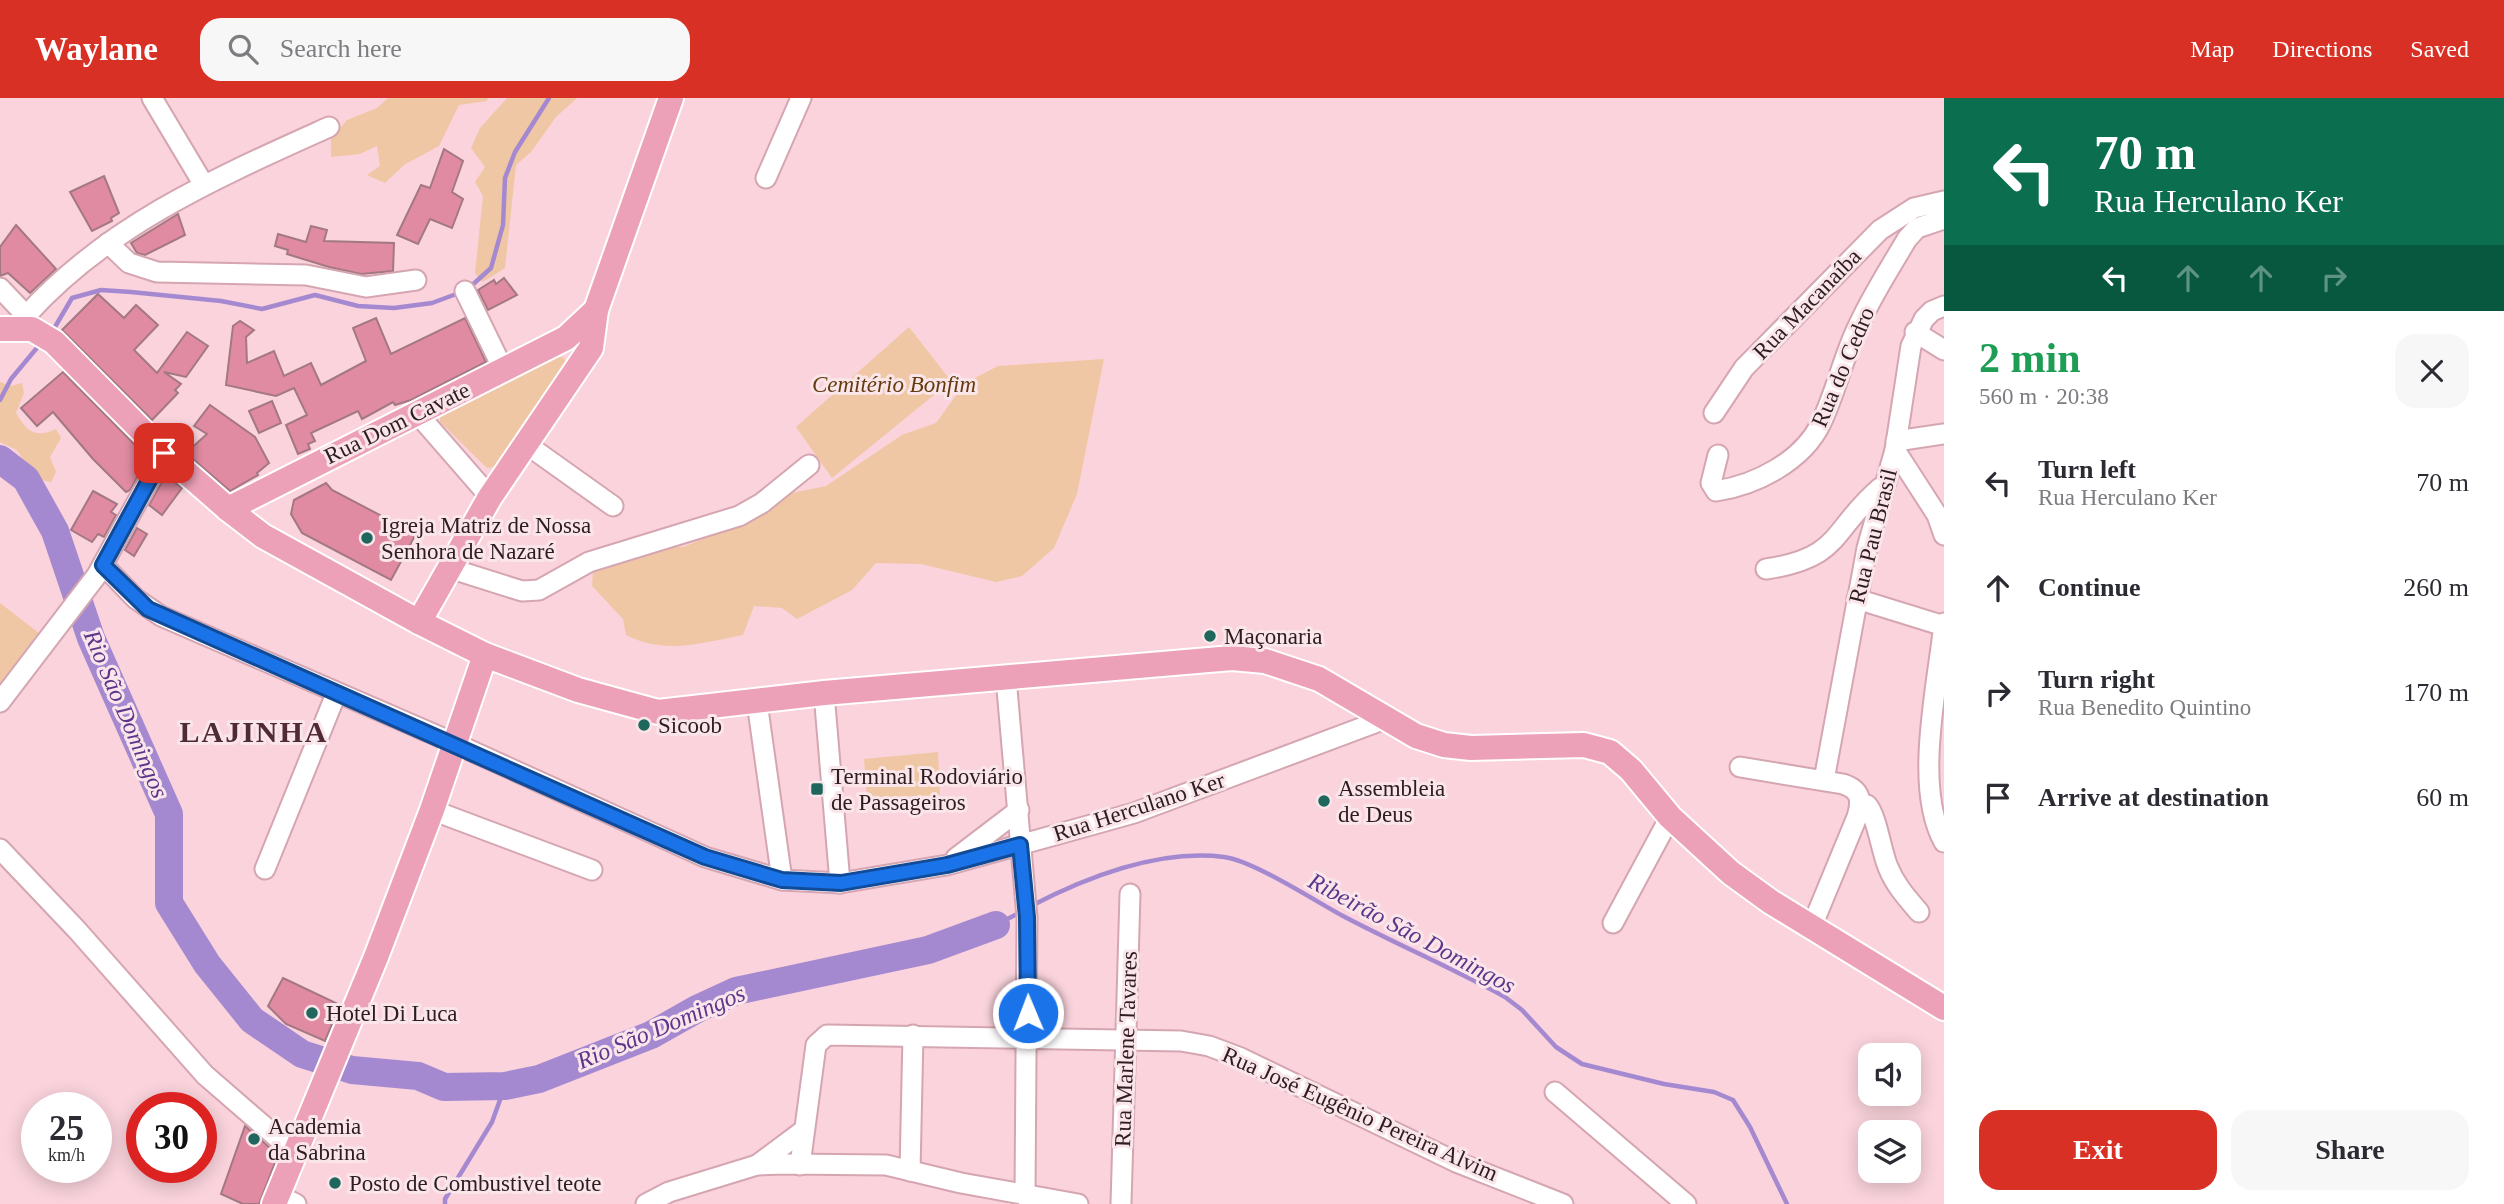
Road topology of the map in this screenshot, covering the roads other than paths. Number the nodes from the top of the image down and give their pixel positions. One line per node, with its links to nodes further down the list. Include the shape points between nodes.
1 (152, 98): 6 (street)
2 (671, 98): 16 (main road)
3 (801, 98): 5 (street)
4 (328, 127): 6 (street)
5 (766, 178)
6 (204, 185): 11 (street)
7 (1944, 201): 8 (street, Rua Macanaíba)
8 (1914, 208): 10 (street); 25 (street, Rua Macanaíba, via 1873,237 1762,348 1731,384)
9 (1944, 219): 10 (street)
10 (1917, 228): 30 (street, Rua do Cedro, via 1856,331 1821,424 1801,450 1752,480 1716,491 1711,484)
11 (108, 243): 12 (street, via 129,263 157,272 306,275 366,286); 18 (street, via 61,278)
12 (416, 280)
13 (0, 288): 18 (street)
14 (465, 291): 23 (street)
15 (1944, 306): 19 (street, via 1932,311)
16 (596, 310): 20 (main road, Rua Dom Cavate); 21 (main road)
17 (0, 329): 18 (main road)
18 (38, 330): 29 (main road)
19 (1915, 332): 22 (street); 28 (street, Rua Pau Brasil)
20 (566, 338): 21 (main road); 23 (main road, Rua Dom Cavate)
21 (592, 348): 27 (main road)
22 (1944, 350)
23 (504, 371): 24 (main road, Rua Dom Cavate)
24 (416, 412): 33 (street); 35 (main road, Rua Dom Cavate)
25 (1714, 413)
26 (1944, 433): 28 (street)
27 (526, 444): 33 (main road); 34 (street)
28 (1895, 445): 32 (street, Rua Pau Brasil); 36 (street)
29 (164, 453): 35 (main road); 39 (street)
30 (1718, 455)
31 (809, 465): 37 (street, via 739,516 589,562 539,590 522,591)
32 (1885, 484): 38 (street, via 1827,547 1804,562); 40 (street, Rua Pau Brasil)
33 (490, 497): 37 (main road)
34 (612, 506)
35 (228, 509): 41 (main road, via 263,536)
36 (1944, 535)
37 (449, 568): 41 (main road)
38 (1766, 569)
39 (100, 570): 46 (street, Rua Herculano Ker, via 161,616); 47 (street)
40 (1857, 599): 42 (street); 52 (street, Rua Pau Brasil)
41 (419, 622): 43 (main road)
42 (1944, 624): 57 (street, via 1930,757 1934,810)
43 (485, 655): 48 (main road, via 578,690 658,712); 50 (main road)
44 (1006, 678): 45 (main road); 49 (main road, via 1232,658 1265,661 1319,679); 55 (street)
45 (824, 693): 48 (main road); 65 (street)
46 (336, 694): 50 (street, Rua Herculano Ker); 62 (street)
47 (0, 702)
48 (757, 702): 64 (street)
49 (1385, 719): 56 (main road, via 1444,745 1597,747 1621,760); 58 (street, Rua Herculano Ker, via 1134,813)
50 (454, 743): 54 (main road); 64 (street, Rua Herculano Ker, via 705,857)
51 (1740, 767): 52 (street)
52 (1824, 780): 53 (street, via 1856,790)
53 (1860, 804): 67 (street, via 1872,812 1895,881); 69 (street)
54 (432, 810): 63 (street); 76 (main road)
55 (1019, 810): 58 (street); 61 (street)
56 (1670, 817): 68 (street); 69 (main road, via 1731,873)
57 (1944, 842)
58 (1020, 845): 61 (street, Rua Herculano Ker); 72 (street, via 1027,917)
59 (0, 849): 60 (street)
60 (8, 862): 76 (street, via 205,1075)
61 (947, 865): 65 (street, Rua Herculano Ker)
62 (265, 869)
63 (592, 870)
64 (782, 880): 65 (street, Rua Herculano Ker)
65 (841, 883)
66 (1130, 894): 73 (street, Rua Marlene Tavares)
67 (1919, 912)
68 (1613, 923)
69 (1812, 926): 70 (main road)
70 (1944, 1008)
71 (913, 1035): 72 (street, Rua José Eugênio Pereira Alvim); 75 (street, Rua José Eugênio Pereira Alvim, via 834,1034 821,1039); 79 (street)
72 (1028, 1038): 73 (street, Rua José Eugênio Pereira Alvim); 80 (street)
73 (1127, 1038): 84 (street, Rua Marlene Tavares); 85 (street, Rua José Eugênio Pereira Alvim, via 1181,1041 1225,1052 1456,1162)
74 (1555, 1091): 86 (street)
75 (804, 1129): 77 (street); 78 (street, Rua José Eugênio Pereira Alvim)
76 (296, 1153): 81 (main road)
77 (757, 1165): 78 (street); 82 (street, via 669,1192)
78 (800, 1165): 79 (street, via 886,1165)
79 (911, 1171): 80 (street)
80 (1025, 1196): 83 (street)
81 (283, 1201)
82 (646, 1204)
83 (1078, 1204)
84 (1121, 1204)
85 (1563, 1204)
86 (1686, 1204)

